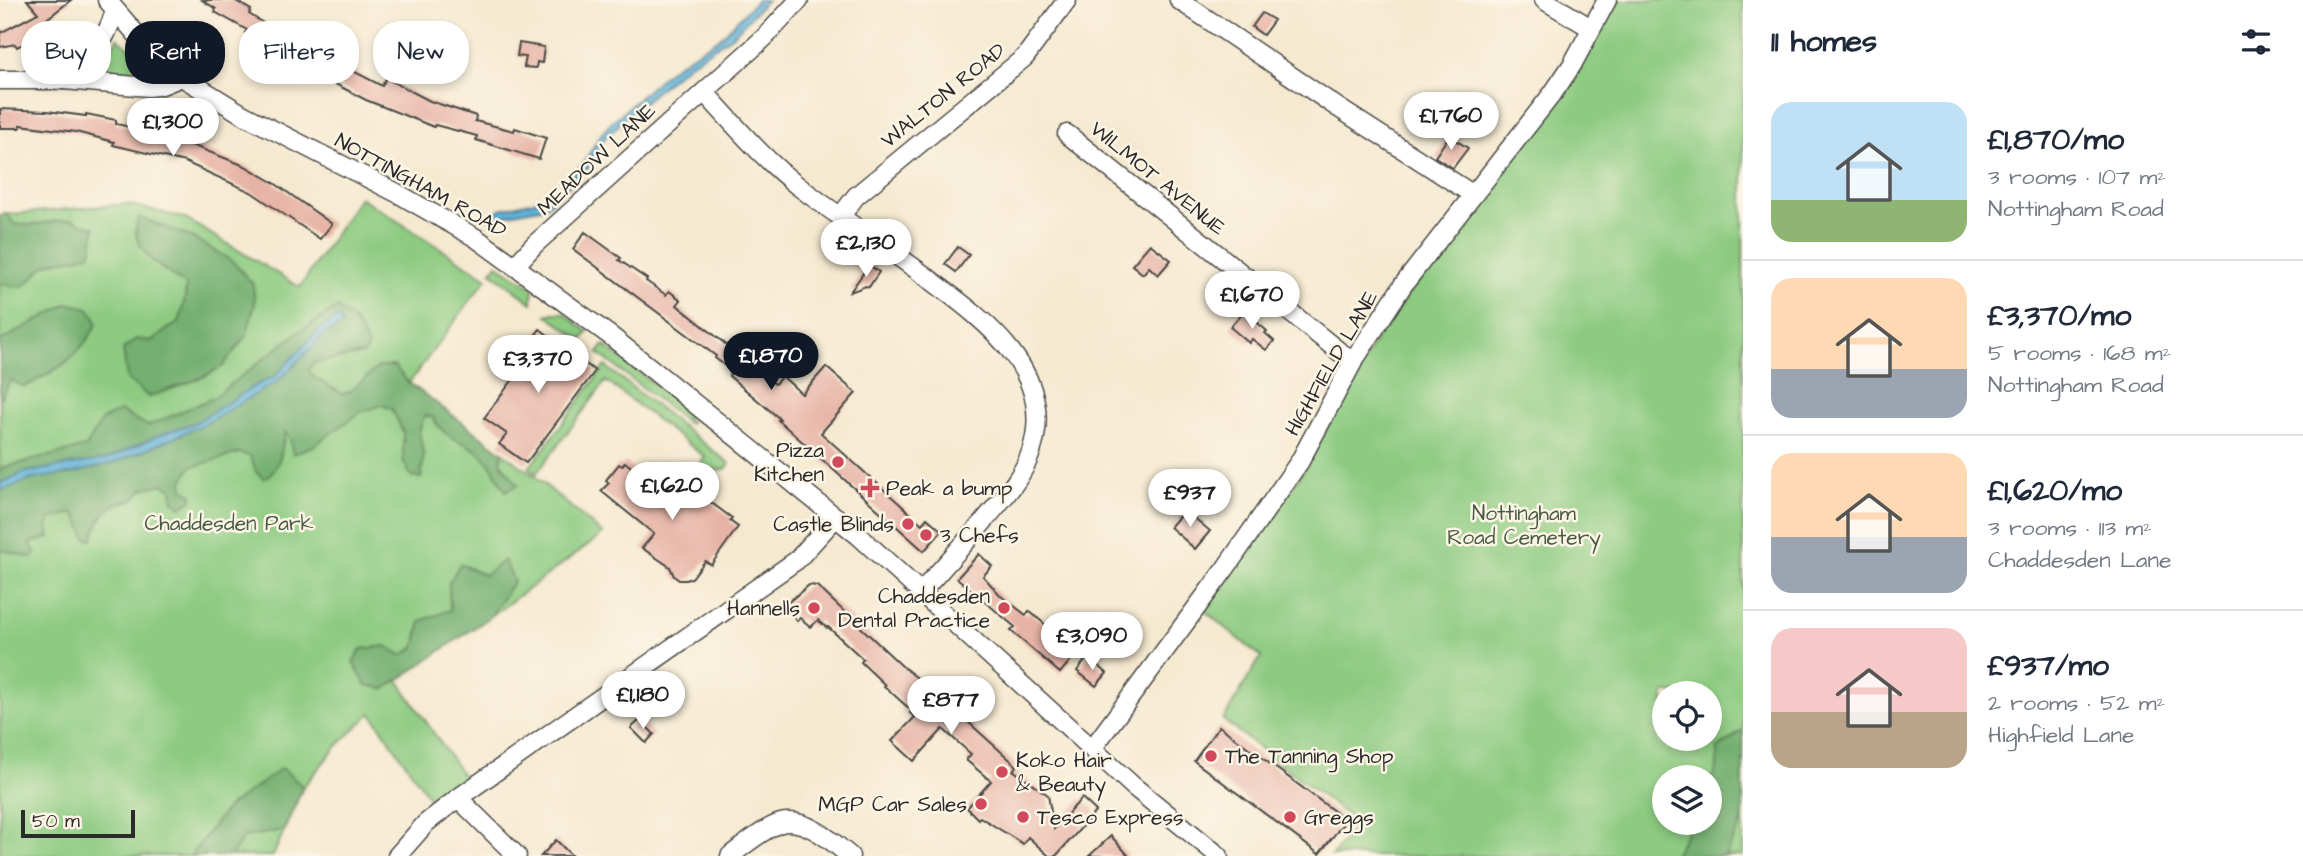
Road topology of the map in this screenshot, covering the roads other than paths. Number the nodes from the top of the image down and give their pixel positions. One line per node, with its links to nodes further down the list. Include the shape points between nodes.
1 (799, 0): 14 (street, MEADOW LANE)
2 (1067, 0): 17 (street, WALTON ROAD, via 1025,57 856,196)
3 (1178, 0): 16 (street)
4 (1544, 0): 8 (street)
5 (1607, 0): 8 (street, HIGHFIELD LANE)
6 (111, 6): 7 (street, NOTTINGHAM ROAD)
7 (125, 22)
8 (1591, 28): 16 (street, HIGHFIELD LANE, via 1553,93)
9 (0, 80): 10 (street)
10 (21, 80)
11 (111, 84): 12 (street)
12 (164, 84)
13 (193, 84): 18 (street, NOTTINGHAM ROAD, via 434,214)
14 (704, 92): 17 (street, via 784,175); 18 (street, MEADOW LANE)
15 (1067, 134): 19 (street, WILMOT AVENUE)
16 (1472, 194): 19 (street, HIGHFIELD LANE)
17 (840, 217): 21 (street, via 994,331 1022,368 1034,398 1033,444 1022,474)
18 (516, 265): 20 (street, NOTTINGHAM ROAD)
19 (1354, 360): 22 (street, HIGHFIELD LANE, via 1300,461)
20 (836, 517): 21 (street, NOTTINGHAM ROAD); 23 (street, via 797,560)
21 (920, 593): 22 (street, NOTTINGHAM ROAD)
22 (1092, 749): 28 (street, NOTTINGHAM ROAD)
23 (458, 799): 24 (street, via 426,823); 25 (street)
24 (397, 856)
25 (517, 856)
26 (730, 856): 27 (street, via 774,825 790,822 813,830)
27 (850, 856)
28 (1219, 856)

